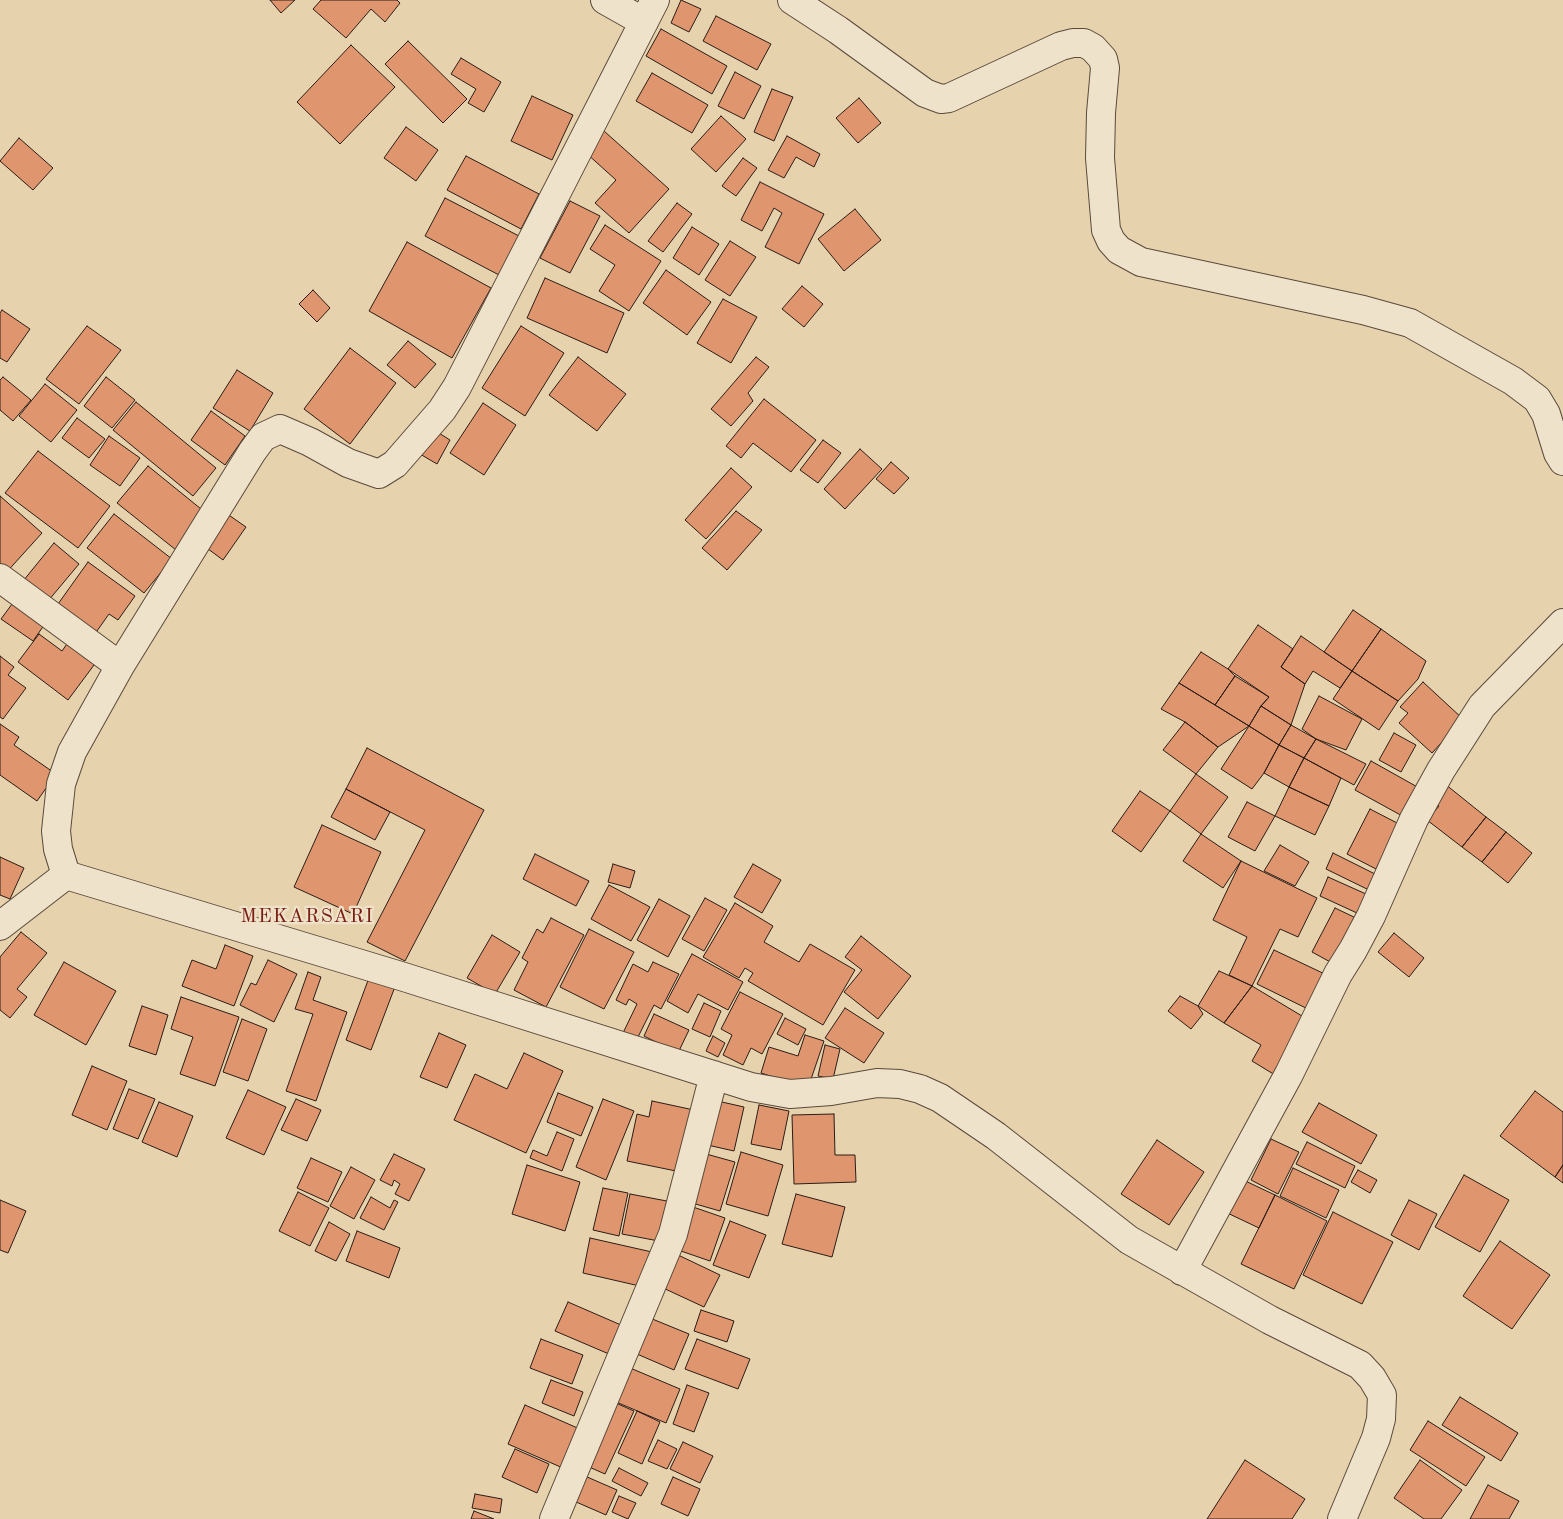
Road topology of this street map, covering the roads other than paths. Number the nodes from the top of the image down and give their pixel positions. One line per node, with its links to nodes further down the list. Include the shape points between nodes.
1 (605, 0): 3 (street)
2 (792, 0): 4 (street, via 925,93 941,99 1061,46 1073,43 1093,48 1103,59 1105,68 1100,158 1106,230 1110,241 1119,250 1141,262 1410,323 1512,381 1537,399)
3 (650, 11): 7 (street, via 457,387 442,410 396,464 379,474 348,464 280,429 263,437)
4 (1563, 461)
5 (0, 578): 7 (street)
6 (1563, 623): 11 (street, via 1482,706 1441,770 1414,819 1358,941)
7 (120, 666): 8 (street, via 72,752 61,784 56,831)
8 (66, 875): 9 (street); 10 (street)
9 (0, 926)
10 (714, 1075): 11 (street, via 751,1087 790,1094 877,1083 920,1089 940,1098 996,1136 1129,1240); 12 (street, via 673,1234)
11 (1182, 1271): 13 (street, via 1360,1365 1372,1378 1382,1395 1381,1419)
12 (554, 1519)
13 (1342, 1519)

